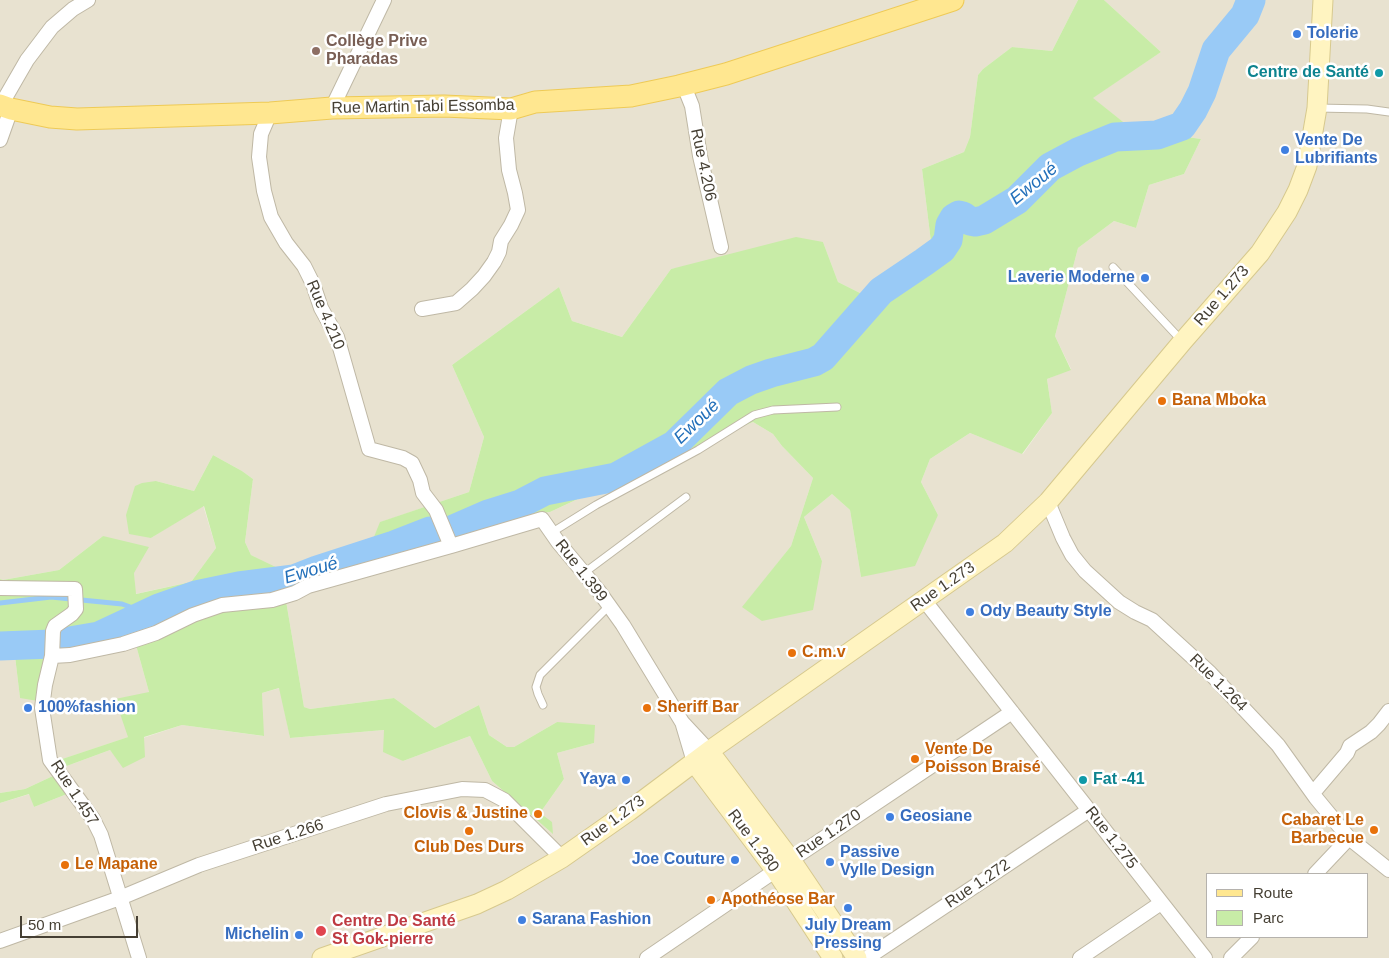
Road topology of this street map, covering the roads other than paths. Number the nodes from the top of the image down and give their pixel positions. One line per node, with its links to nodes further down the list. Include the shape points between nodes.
1 (88, 0): 6 (street, via 52,27 27,60)
2 (384, 0): 7 (street)
3 (952, 0): 5 (main road, Rue Martin Tabi Essomba, via 726,74)
4 (1323, 0): 8 (main road, Rue 1.273)
5 (679, 86): 9 (main road, Rue Martin Tabi Essomba, via 630,96 535,102); 13 (street, Rue 4.206, via 686,91 692,106)
6 (4, 106): 11 (main road, Rue Martin Tabi Essomba, via 50,117 77,119); 12 (street)
7 (332, 108): 9 (main road, Rue Martin Tabi Essomba, via 444,106); 11 (main road, Rue Martin Tabi Essomba)
8 (1317, 108): 10 (lane); 16 (main road, Rue 1.273, via 1307,166 1287,212 1260,253)
9 (511, 109): 15 (street, via 506,138 518,210 501,240 494,262 472,289 456,302)
10 (1389, 112)
11 (270, 113): 21 (street, Rue 4.210, via 261,134 259,157 271,217 304,266 337,336 369,449 412,463 423,493 436,510)
12 (0, 140)
13 (721, 247)
14 (1113, 266): 16 (lane)
15 (422, 309)
16 (1183, 342): 19 (main road, Rue 1.273)
17 (837, 407): 20 (lane, via 773,410 754,416)
18 (686, 498): 22 (lane)
19 (1048, 502): 24 (main road, Rue 1.273, via 1005,544); 33 (street, Rue 1.264, via 1072,555 1085,571 1119,602 1152,620 1210,673 1278,745)
20 (551, 533): 21 (street, Rue 1.399, via 542,519); 22 (street, Rue 1.399)
21 (450, 543): 26 (street, via 272,600 222,605 124,644)
22 (584, 573): 25 (street, Rue 1.399)
23 (0, 588): 26 (street, Rue 1.457, via 75,589 76,610 55,626)
24 (924, 600): 29 (street, Rue 1.275); 31 (main road, Rue 1.273)
25 (609, 606): 27 (lane, via 540,675 536,687); 30 (street, Rue 1.399)
26 (52, 656): 41 (street, Rue 1.457, via 42,708 50,760 93,819)
27 (543, 705)
28 (1389, 711): 33 (street, via 1371,732 1350,746)
29 (1012, 712): 34 (street, Rue 1.275); 37 (street, Rue 1.270)
30 (682, 722): 31 (street, Rue 1.399); 32 (street, Rue 1.280)
31 (709, 750): 32 (main road, Rue 1.273); 37 (main road, Rue 1.280)
32 (694, 762): 36 (main road, Rue 1.273); 39 (main road, Rue 1.280)
33 (1313, 793): 35 (street, Rue 1.264)
34 (1089, 810): 42 (street, Rue 1.275); 50 (street, Rue 1.272)
35 (1349, 838): 38 (street, Rue 1.264); 40 (street)
36 (562, 858): 41 (street, Rue 1.266, via 504,800 484,790 462,789 386,804 199,865); 46 (main road, Rue 1.273, via 477,904)
37 (792, 860): 39 (street, Rue 1.270); 49 (main road, Rue 1.280)
38 (1389, 870)
39 (776, 871): 47 (street, Rue 1.270); 48 (main road, Rue 1.280)
40 (1316, 873)
41 (120, 898): 44 (street, Rue 1.266); 45 (street, Rue 1.457)
42 (1161, 903): 51 (street); 52 (street, Rue 1.275)
43 (1251, 938): 53 (street)
44 (0, 941)
45 (139, 958)
46 (322, 958)
47 (647, 958)
48 (833, 958)
49 (857, 958)
50 (867, 958)
51 (1080, 958)
52 (1205, 958)
53 (1231, 958)

